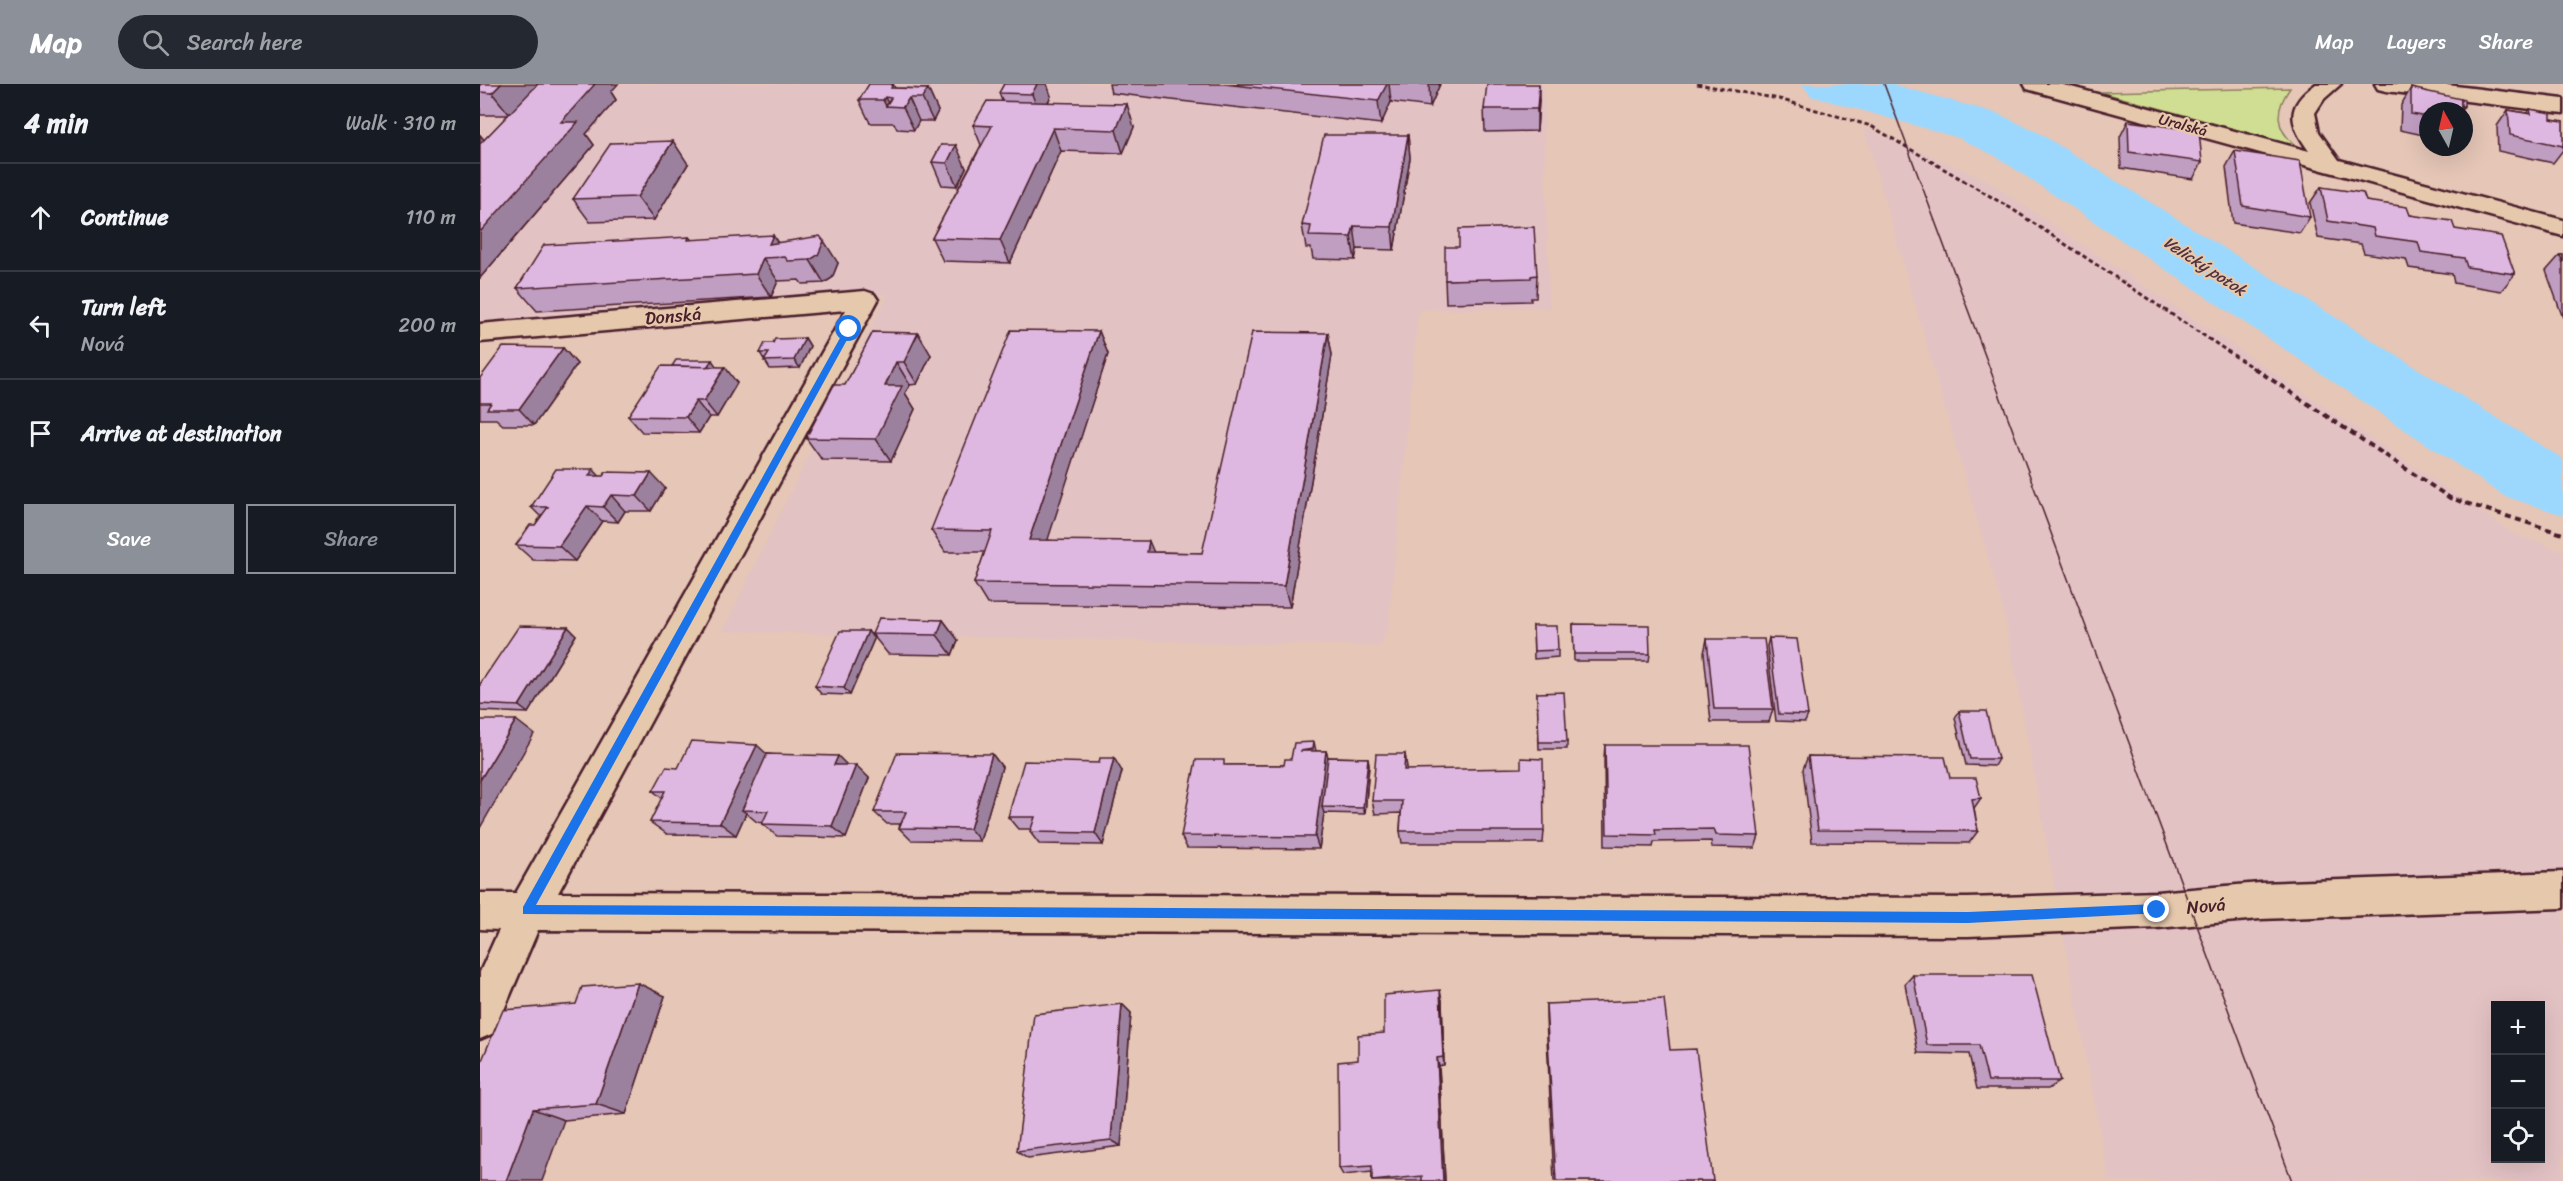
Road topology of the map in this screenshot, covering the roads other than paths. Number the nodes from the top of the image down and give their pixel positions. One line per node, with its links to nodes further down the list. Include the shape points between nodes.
1 (2035, 84): 5 (street, Uralská)
2 (2330, 84): 5 (street, via 2312,95 2304,107 2303,120)
3 (2386, 84): 4 (street)
4 (2563, 106)
5 (2331, 165): 6 (street, Uralská)
6 (2563, 228)
7 (480, 333): 10 (street, Donská, via 865,300)
8 (2563, 890): 10 (street, Nová, via 1968,917)
9 (480, 910): 10 (street, Nová)
10 (527, 910): 11 (street)
11 (480, 1019)

